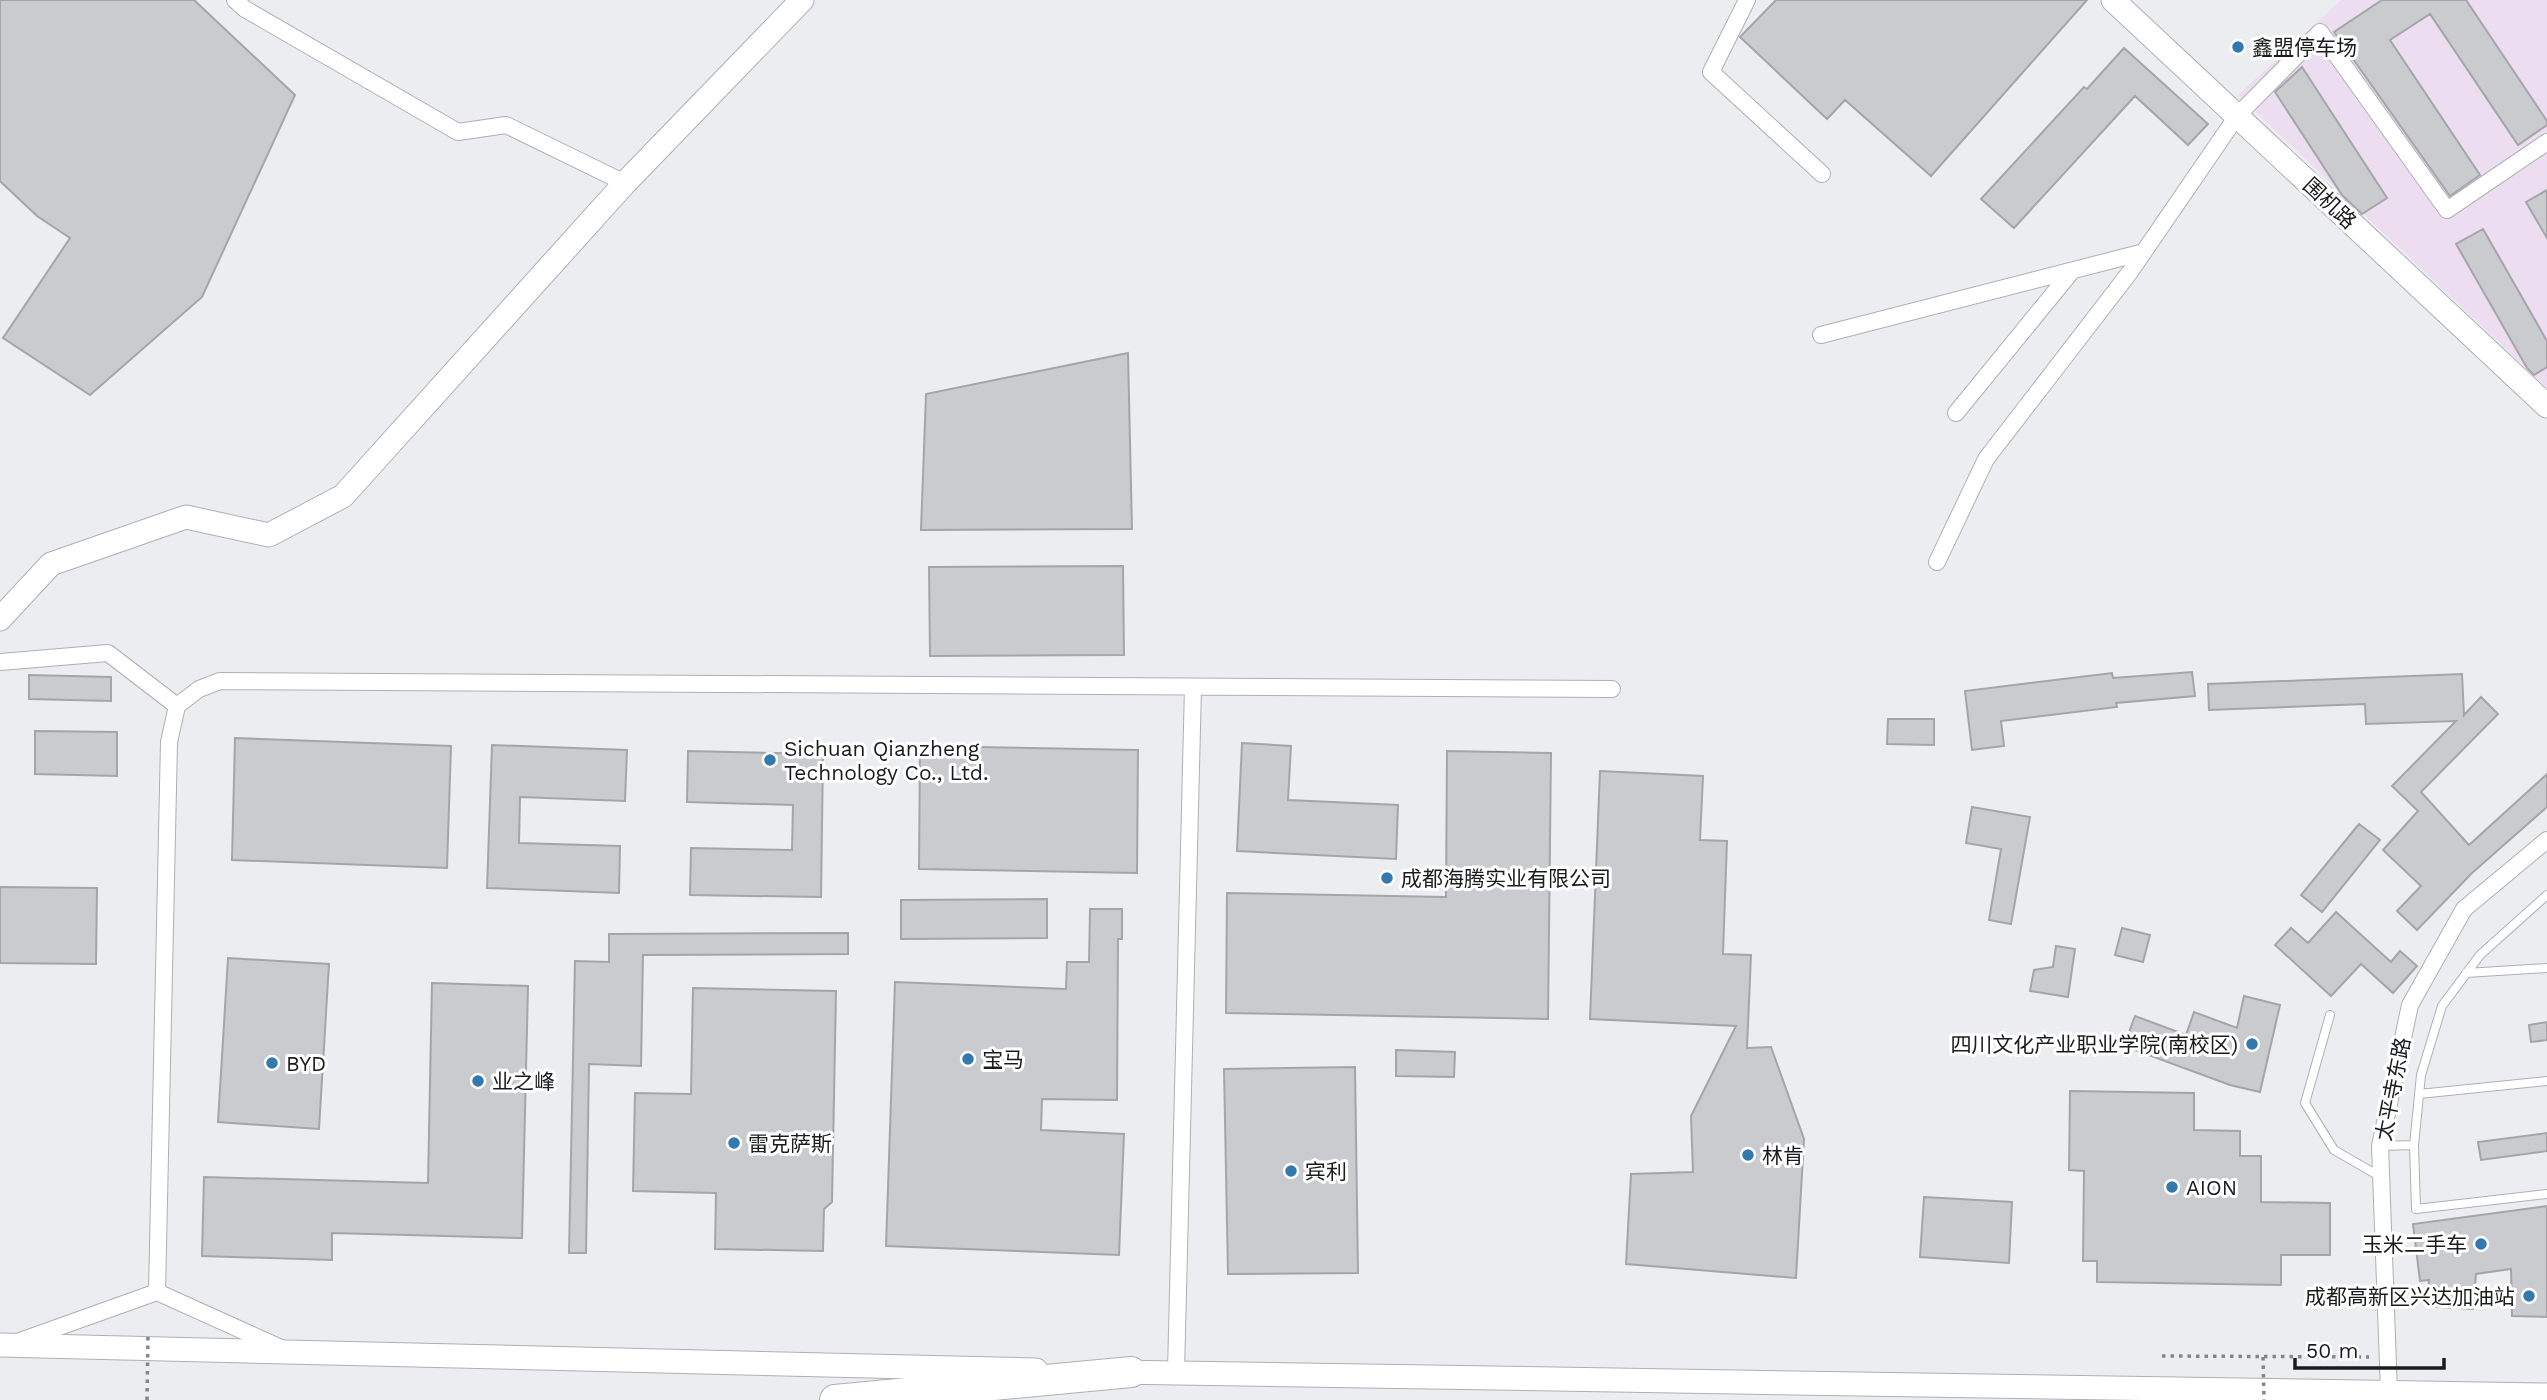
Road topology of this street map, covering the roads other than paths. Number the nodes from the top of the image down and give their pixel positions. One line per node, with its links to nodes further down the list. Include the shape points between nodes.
1 (235, 0): 8 (street, via 458,132 506,125)
2 (802, 0): 8 (main road)
3 (1747, 0): 7 (street, via 1711,72)
4 (2113, 0): 5 (main road, 围机路)
5 (2237, 116): 6 (street, via 2320,32 2447,210); 9 (street); 12 (main road, 围机路)
6 (2547, 142)
7 (1822, 174)
8 (625, 183): 15 (main road, via 343,496 269,536 186,517 51,564)
9 (2144, 252): 10 (street); 14 (street, via 1986,459)
10 (2072, 271): 11 (street); 13 (street)
11 (1821, 335)
12 (2547, 406)
13 (1956, 413)
14 (1937, 562)
15 (0, 619)
16 (0, 662): 19 (street, via 108,653)
17 (1193, 687): 18 (street); 19 (street, via 220,681 199,689); 35 (street)
18 (1612, 690)
19 (177, 706): 31 (street, via 169,742)
20 (2547, 839): 28 (street, 太平寺东路, via 2464,909 2410,1004)
21 (2547, 895): 23 (lane)
22 (2547, 968): 23 (lane)
23 (2466, 973): 26 (lane, via 2442,1006)
24 (2330, 1016): 29 (lane, via 2305,1102 2334,1150)
25 (2547, 1081): 26 (lane)
26 (2419, 1094): 27 (lane)
27 (2414, 1145): 28 (lane); 30 (lane, via 2416,1209)
28 (2380, 1146): 29 (street, 太平寺东路)
29 (2381, 1177): 36 (street, 太平寺东路)
30 (2547, 1194)
31 (157, 1292): 32 (street); 33 (street)
32 (5, 1345): 33 (main road)
33 (290, 1352): 34 (main road)
34 (1131, 1372): 35 (main road); 38 (highway)
35 (1176, 1372): 36 (main road)
36 (2389, 1392): 37 (main road)
37 (2547, 1395)
38 (835, 1400)

